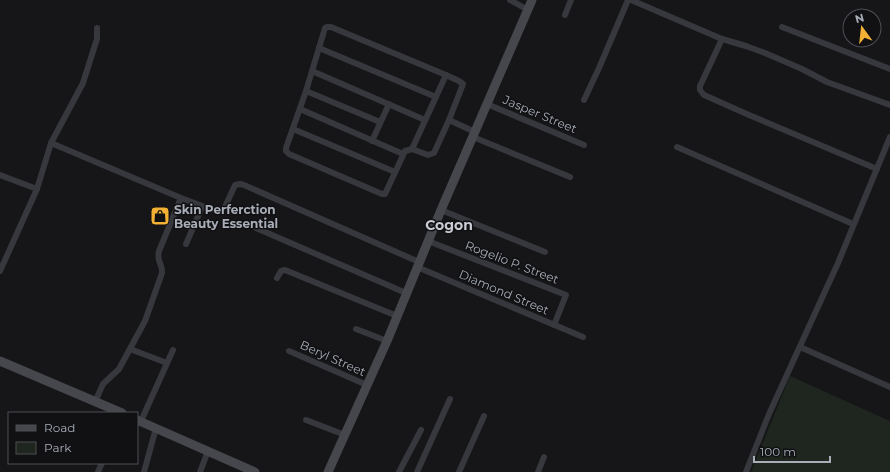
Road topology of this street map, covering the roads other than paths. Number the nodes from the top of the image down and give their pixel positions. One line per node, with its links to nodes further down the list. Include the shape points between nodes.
1 (510, 0): 6 (street)
2 (532, 0): 6 (street)
3 (571, 0): 7 (street)
4 (628, 0): 17 (street)
5 (631, 0): 10 (street)
6 (528, 10): 19 (street)
7 (565, 15)
8 (782, 27): 12 (street)
9 (97, 28): 29 (street, via 97,38 83,83)
10 (722, 38): 20 (street); 34 (street, via 700,86 704,95)
11 (319, 48): 13 (street); 14 (street, via 325,28 331,27); 16 (street)
12 (890, 69)
13 (312, 71): 15 (street); 18 (street)
14 (446, 75): 16 (street); 23 (street, via 459,81 463,86)
15 (306, 91): 21 (street); 24 (street)
16 (436, 97): 22 (street)
17 (584, 100)
18 (389, 104): 22 (street); 24 (street)
19 (487, 104): 26 (street); 30 (street, Jasper Street)
20 (890, 105)
21 (300, 109): 25 (street); 28 (street)
22 (425, 120): 32 (street)
23 (449, 120): 26 (street); 32 (street, via 432,154)
24 (380, 122): 28 (street)
25 (293, 129): 35 (street); 35 (street, via 286,148 289,154 382,194 387,192)
26 (474, 134): 37 (street); 41 (street)
27 (890, 137): 34 (street)
28 (372, 141): 33 (street)
29 (51, 142): 38 (street); 39 (street)
30 (584, 145)
31 (677, 147): 42 (street)
32 (412, 149): 33 (street, via 406,150)
33 (403, 154): 35 (street)
34 (876, 169): 42 (street)
35 (396, 172)
36 (0, 175): 38 (street)
37 (570, 177)
38 (37, 189): 48 (street)
39 (181, 198): 40 (street); 57 (street, via 158,255 163,270 157,289 145,321)
40 (202, 206): 45 (street); 47 (street, Diamond Street, via 221,210 225,207 235,185 244,185)
41 (441, 210): 44 (street); 46 (street)
42 (853, 224): 56 (street)
43 (256, 228): 50 (street)
44 (428, 241): 47 (street); 52 (street, Rogelio P. Street, via 566,295)
45 (186, 244)
46 (545, 252)
47 (418, 264): 50 (street); 52 (street, Diamond Street)
48 (0, 270)
49 (277, 278): 51 (street, via 281,271 285,270)
50 (406, 293): 51 (street)
51 (397, 316): 55 (street)
52 (554, 325): 54 (street, Diamond Street)
53 (356, 329): 55 (street)
54 (583, 337)
55 (387, 341): 62 (street)
56 (800, 347): 63 (street); 83 (street)
57 (130, 349): 61 (street); 65 (street, via 117,372 103,384)
58 (173, 350): 61 (street)
59 (289, 351): 62 (street, Beryl Street)
60 (0, 361): 65 (street)
61 (167, 363): 69 (street)
62 (367, 385): 72 (street)
63 (890, 387)
64 (450, 399): 80 (street)
65 (95, 402): 66 (street)
66 (120, 412)
67 (484, 416): 81 (street)
68 (306, 420): 72 (street)
69 (139, 421): 70 (street)
70 (156, 428): 73 (street); 75 (street)
71 (421, 430): 79 (street)
72 (345, 435): 78 (street)
73 (208, 451): 76 (street); 77 (street)
74 (544, 457): 82 (street)
75 (144, 472)
76 (200, 472)
77 (255, 472)
78 (328, 472)
79 (399, 472)
80 (417, 472)
81 (459, 472)
82 (538, 472)
83 (746, 472)

